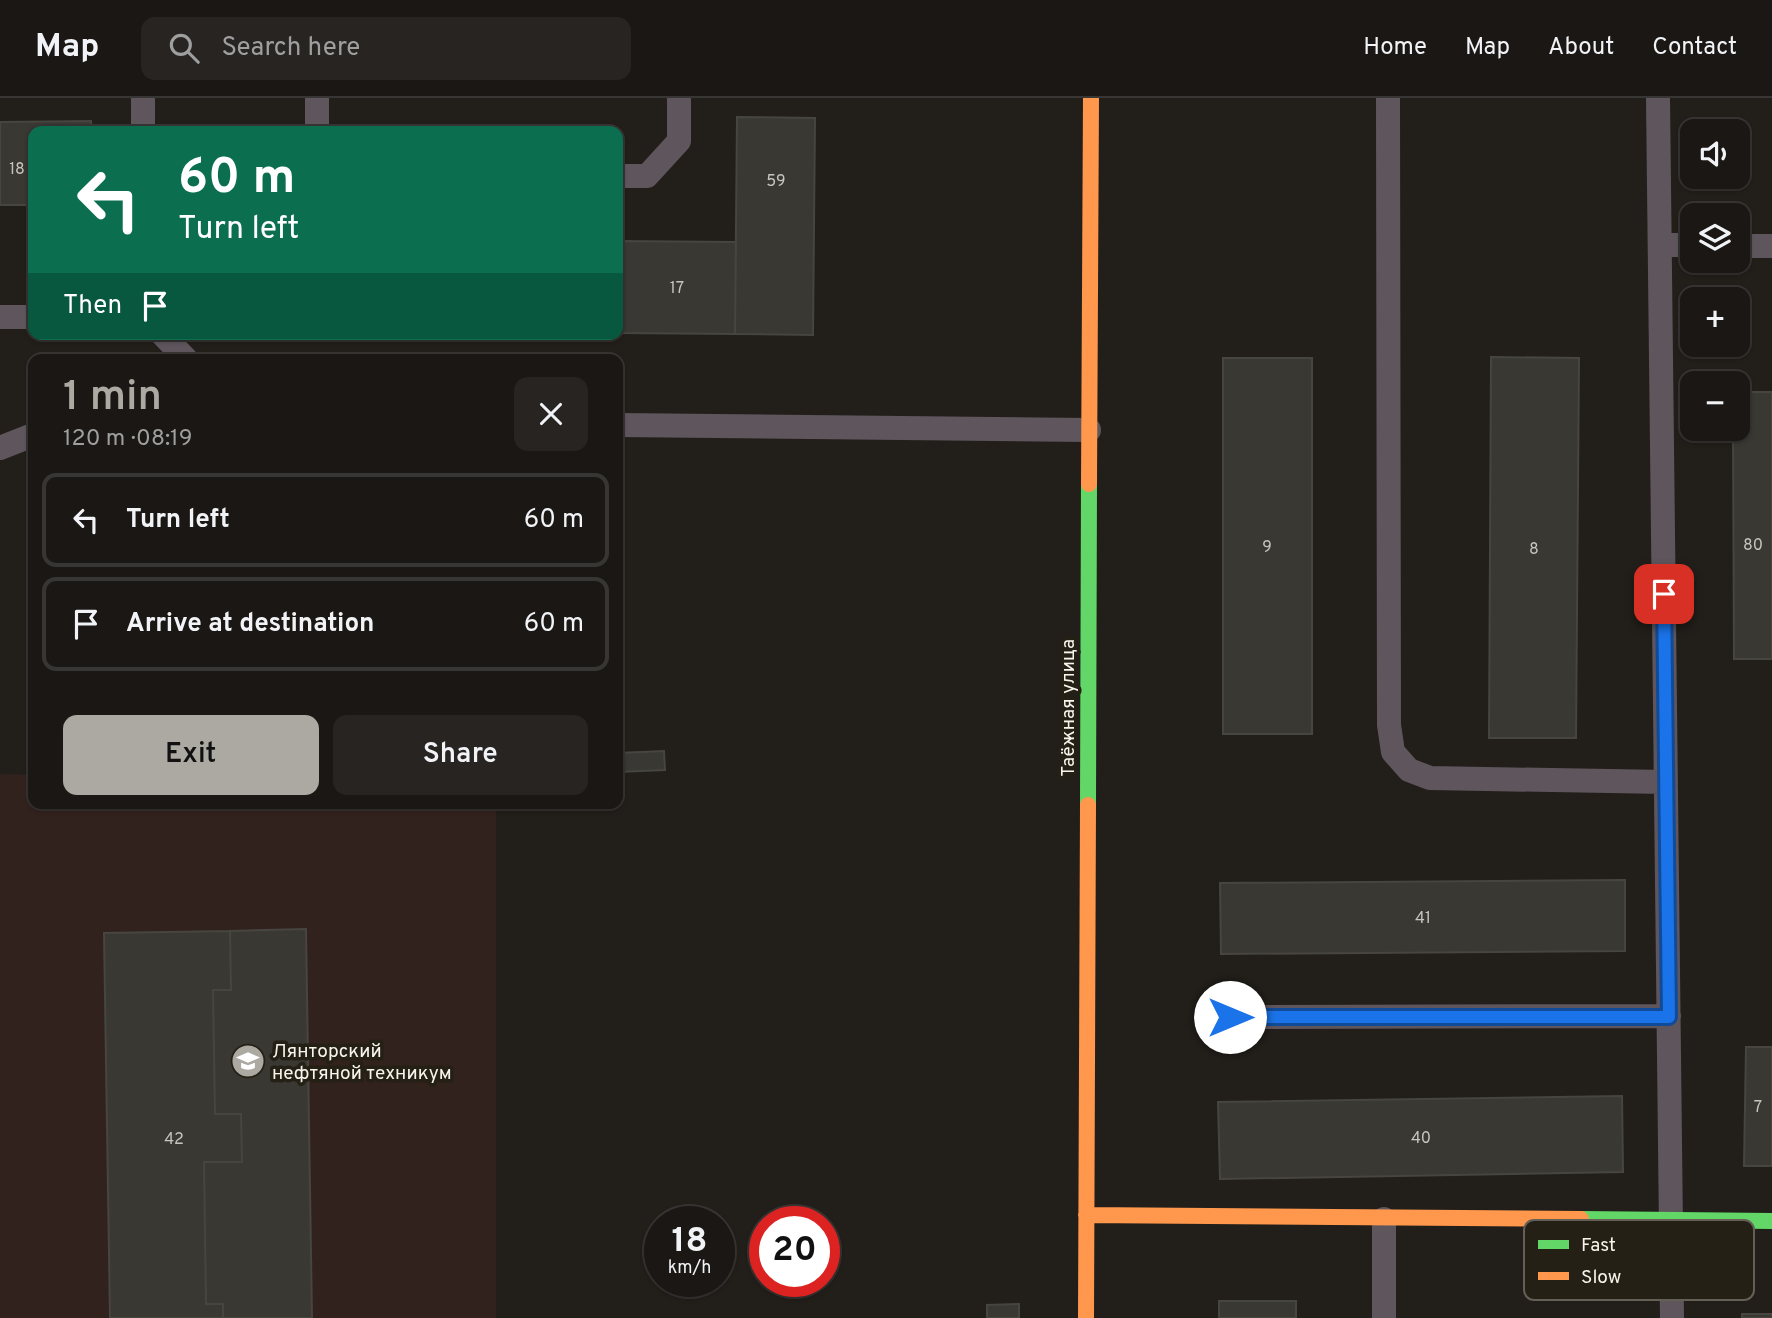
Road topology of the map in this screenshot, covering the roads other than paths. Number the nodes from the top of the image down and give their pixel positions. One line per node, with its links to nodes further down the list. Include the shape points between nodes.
1 (143, 98): 7 (lane)
2 (317, 98): 8 (lane)
3 (679, 98): 9 (lane, via 679,141 647,176)
4 (1091, 98): 19 (street, Таёжная улица)
5 (1388, 98): 22 (lane, via 1389,725 1393,752 1409,770 1430,778)
6 (1658, 98): 10 (lane)
7 (143, 126)
8 (317, 126)
9 (623, 176)
10 (1661, 245): 11 (lane); 22 (lane)
11 (1680, 245)
12 (1750, 246): 13 (lane)
13 (1772, 246)
14 (0, 317): 15 (lane)
15 (28, 317)
16 (168, 340): 17 (lane)
17 (182, 354)
18 (623, 425): 19 (lane)
19 (1089, 430): 25 (street, Таёжная улица)
20 (28, 437): 21 (lane)
21 (0, 448)
22 (1666, 782): 24 (lane)
23 (1230, 1017): 24 (lane)
24 (1669, 1017): 27 (lane)
25 (1086, 1216): 26 (street); 31 (street, Таёжная улица)
26 (1384, 1219): 27 (street); 32 (lane)
27 (1671, 1220)
28 (1754, 1222): 29 (street)
29 (1772, 1222)
30 (1672, 1300): 33 (lane)
31 (1086, 1318)
32 (1384, 1318)
33 (1672, 1318)

